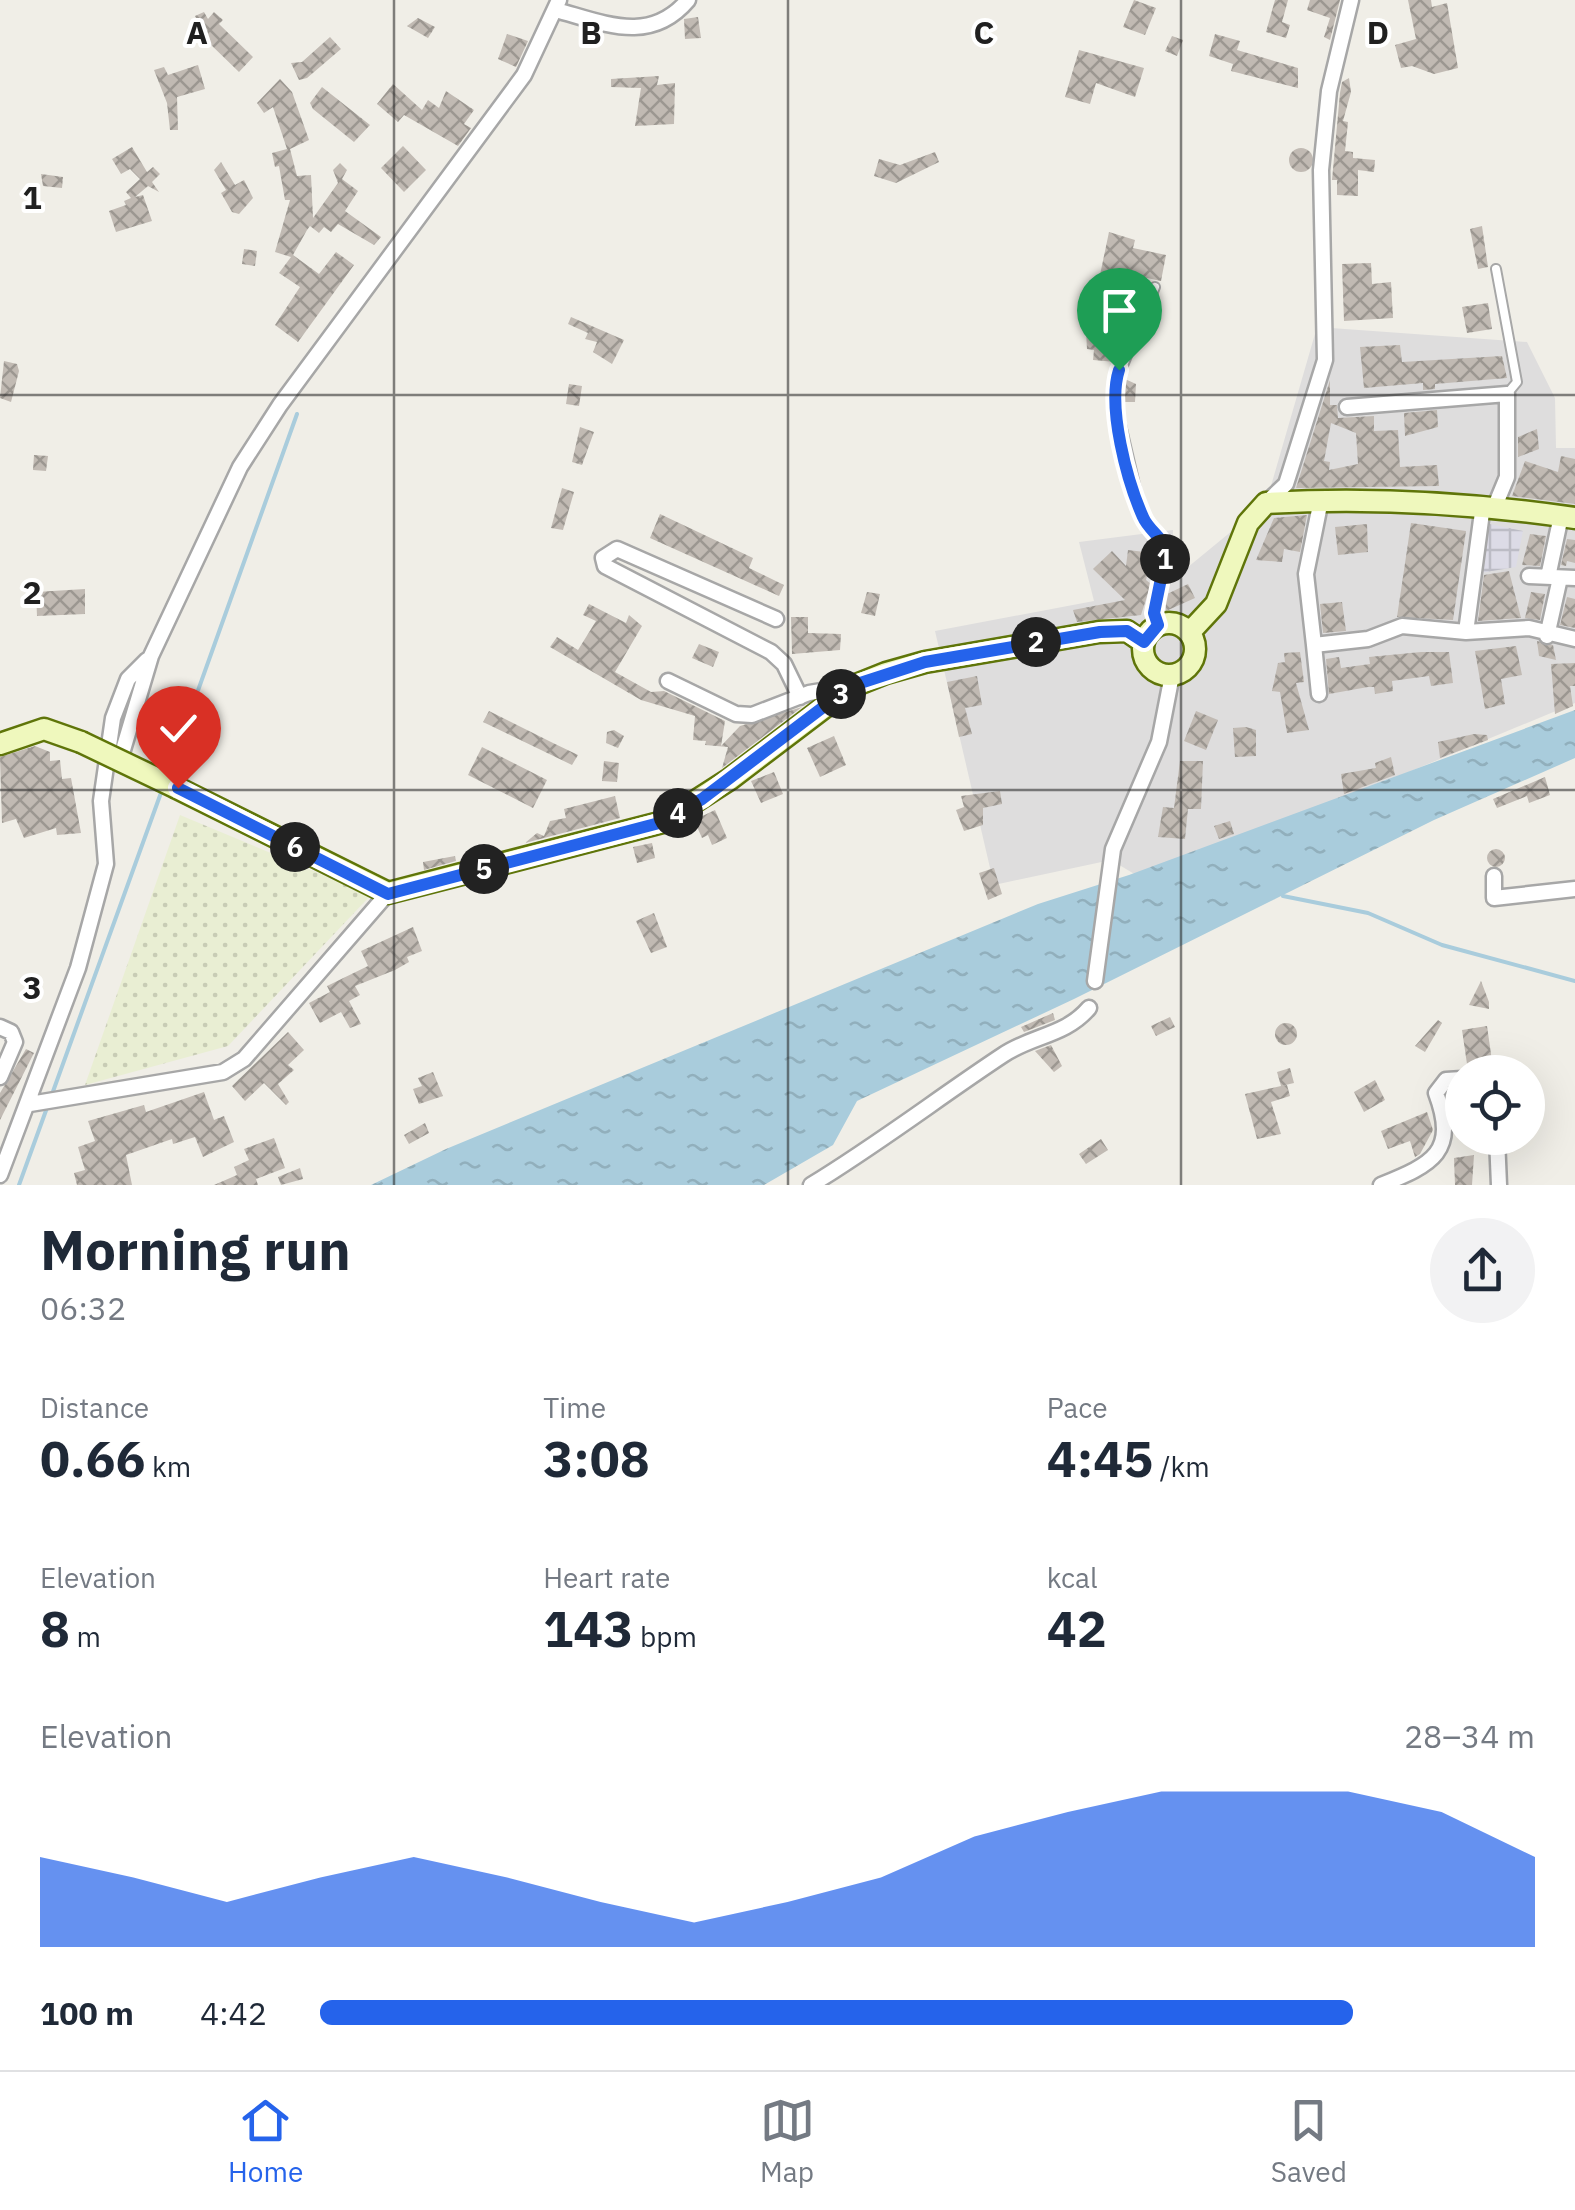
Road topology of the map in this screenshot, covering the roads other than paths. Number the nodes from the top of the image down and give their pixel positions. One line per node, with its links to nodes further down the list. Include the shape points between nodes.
1 (688, 0): 3 (street, via 651,28 631,30)
2 (1352, 0): 9 (street, via 1329,91 1321,170 1326,360 1286,484)
3 (558, 5): 22 (street, via 524,75 240,467)
4 (1496, 270): 6 (lane, via 1518,382)
5 (1155, 287): 15 (lane, via 1112,390 1144,519 1167,549 1154,613)
6 (1506, 394): 7 (street); 10 (street, via 1508,477)
7 (1348, 407)
8 (1322, 500): 9 (street); 10 (street); 21 (street, via 1306,574)
9 (1266, 504): 16 (street, via 1248,523 1216,604)
10 (1489, 506): 11 (street); 17 (street)
11 (1568, 517): 13 (street)
12 (1529, 576): 13 (street)
13 (1561, 578): 18 (street)
14 (776, 618): 27 (street, via 617,549 603,558 605,566 771,652)
15 (1158, 625): 16 (street, via 1169,622); 20 (street)
16 (1190, 632): 23 (street, via 1191,664)
17 (1466, 632): 18 (street, via 1529,628); 21 (street, via 1402,626 1368,639)
18 (1547, 636): 19 (street)
19 (1575, 640)
20 (1144, 642): 23 (street, via 1149,666); 25 (street, via 1127,631 1100,632 925,662)
21 (1314, 645): 26 (street)
22 (151, 656): 29 (street); 38 (street, via 128,679 114,718 101,801 106,864)
23 (1172, 675): 33 (street, via 1159,742 1113,849)
24 (668, 680): 27 (street, via 736,714 752,715)
25 (851, 686): 27 (street); 32 (street, via 663,822)
26 (1319, 694)
27 (800, 696)
28 (0, 744): 29 (street, bridge, via 44,729)
29 (120, 760): 32 (street, bridge)
30 (1494, 876): 31 (street, via 1494,898)
31 (1575, 889)
32 (388, 894): 38 (street, via 244,1059 210,1074)
33 (1094, 981)
34 (1089, 1008): 43 (street, via 1072,1027 1008,1052)
35 (0, 1027): 36 (street, via 15,1042)
36 (0, 1077)
37 (1445, 1081): 39 (street, via 1436,1094)
38 (35, 1102): 42 (street)
39 (1445, 1122)
40 (1445, 1134): 44 (street, via 1439,1154)
41 (1498, 1155): 45 (street)
42 (0, 1175)
43 (811, 1185)
44 (1381, 1185)
45 (1499, 1185)

